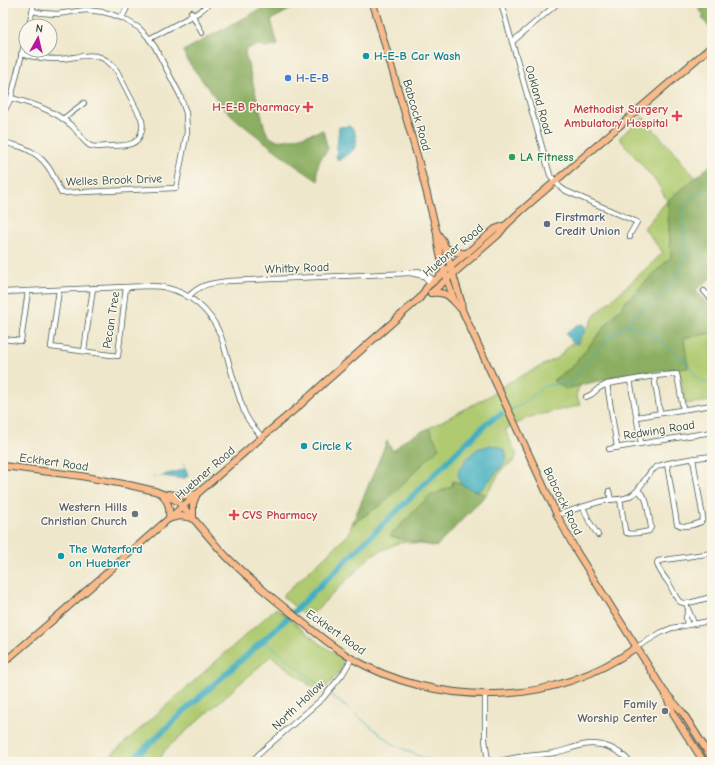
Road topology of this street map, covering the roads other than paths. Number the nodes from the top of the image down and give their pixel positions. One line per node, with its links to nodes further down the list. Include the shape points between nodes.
1 (34, 3): 7 (street)
2 (129, 3): 10 (street)
3 (210, 3): 8 (street)
4 (373, 3): 25 (main road, Babcock Road)
5 (501, 3): 13 (street, Oakland Road)
6 (558, 3): 13 (street)
7 (33, 11): 9 (street); 10 (street, via 57,14 94,11)
8 (192, 14): 11 (street); 12 (street)
9 (31, 18)
10 (122, 18): 12 (street, via 139,28)
11 (202, 32)
12 (149, 39): 21 (street, Welles Brook Drive, via 180,95 186,113 187,132 176,188 61,193 51,170 40,157)
13 (512, 42): 22 (street, Oakland Road, via 549,173)
14 (712, 46): 22 (main road, Huebner Road)
15 (20, 58): 17 (street)
16 (40, 58): 20 (street, via 58,59 86,55 103,58 117,71 143,126 137,141 128,145 96,147 87,144)
17 (11, 98): 19 (street); 20 (street, via 41,107)
18 (84, 103): 20 (street)
19 (3, 114)
20 (63, 119)
21 (3, 141)
22 (555, 181): 23 (street, Oakland Road, via 560,187); 24 (main road, Huebner Road)
23 (636, 224)
24 (506, 225): 27 (main road, Huebner Road, via 495,229); 29 (main road, Huebner Road)
25 (437, 233): 26 (main road, Babcock Road); 28 (main road, Babcock Road)
26 (444, 246): 27 (main road, via 450,251); 28 (main road, Babcock Road)
27 (468, 253): 28 (main road, Huebner Road)
28 (448, 270): 29 (main road, Babcock Road); 30 (main road, Huebner Road)
29 (450, 277): 37 (main road, Huebner Road); 41 (main road, Babcock Road); 42 (main road, Babcock Road, via 461,301)
30 (433, 282): 38 (street, Whitby Road, via 423,272 414,271 221,282 201,286); 39 (main road, Huebner Road)
31 (126, 287): 32 (street); 38 (street, via 160,286); 44 (street, Pecan Tree, via 118,356)
32 (93, 288): 33 (street); 44 (street)
33 (59, 290): 34 (street); 44 (street, Pecan Tree, via 51,346)
34 (28, 291): 36 (street); 43 (street, via 21,341)
35 (704, 291): 40 (street)
36 (3, 292)
37 (431, 293): 39 (main road, Huebner Road); 41 (main road, via 446,294)
38 (188, 297): 54 (street, via 208,314 218,330 245,414)
39 (420, 298): 54 (main road, Huebner Road)
40 (712, 300)
41 (455, 303): 42 (main road, Babcock Road)
42 (462, 310): 70 (main road, Babcock Road)
43 (3, 339)
44 (84, 351)
45 (654, 376): 46 (street); 50 (street, via 677,374); 51 (street)
46 (630, 380): 47 (street); 52 (street)
47 (607, 384): 48 (street); 56 (street)
48 (586, 396)
49 (712, 405): 50 (street)
50 (683, 409): 51 (street)
51 (660, 413): 52 (street)
52 (637, 417): 55 (street)
53 (712, 432): 55 (street, Redwing Road)
54 (262, 437): 65 (main road, Huebner Road)
55 (640, 443): 56 (street, Redwing Road)
56 (617, 447): 57 (street, Redwing Road)
57 (609, 449)
58 (712, 456): 59 (street)
59 (693, 459): 60 (street); 60 (street, via 703,518 698,524 677,524)
60 (667, 464): 62 (street, via 651,472)
61 (3, 466): 64 (main road, Eckhert Road, via 114,481)
62 (638, 490): 66 (street, via 628,498); 66 (street, via 647,501 651,524 649,531 626,533)
63 (609, 491): 67 (street)
64 (161, 493): 65 (main road, via 182,496); 68 (main road, Eckhert Road); 71 (main road, via 170,507)
65 (197, 494): 68 (main road, Huebner Road); 72 (main road, via 193,502)
66 (620, 499): 67 (street)
67 (611, 500): 69 (street)
68 (183, 507): 71 (main road, Huebner Road); 72 (main road, Eckhert Road)
69 (583, 507): 70 (street); 73 (street)
70 (557, 515): 81 (main road, Babcock Road, via 575,549)
71 (170, 518): 72 (main road); 83 (main road, Huebner Road)
72 (193, 518): 82 (main road, Eckhert Road, via 257,586 323,639)
73 (598, 535)
74 (712, 553): 76 (street, via 658,561 657,566 679,601)
75 (712, 597): 76 (street)
76 (686, 603): 77 (street)
77 (688, 611): 79 (street); 80 (street)
78 (712, 623): 79 (street, Eckhert Road)
79 (694, 624): 80 (street, Eckhert Road)
80 (687, 625): 81 (street, Eckhert Road, via 662,632)
81 (637, 647): 84 (main road, Babcock Road); 85 (main road, Eckhert Road, via 607,666 576,679 532,691)
82 (352, 658): 85 (main road, Eckhert Road, via 376,671 416,685 460,693); 90 (street, North Hollow, via 340,678 323,698)
83 (3, 663)
84 (664, 691): 86 (main road, Babcock Road, via 683,713); 89 (main road, Babcock Road, via 675,717)
85 (485, 694): 91 (street, via 484,736)
86 (703, 744): 87 (main road); 88 (main road, Babcock Road)
87 (712, 749)
88 (712, 759)
89 (702, 760)
90 (251, 762)
91 (488, 762)
92 (496, 762): 93 (street, via 593,744 613,749)
93 (630, 762)

